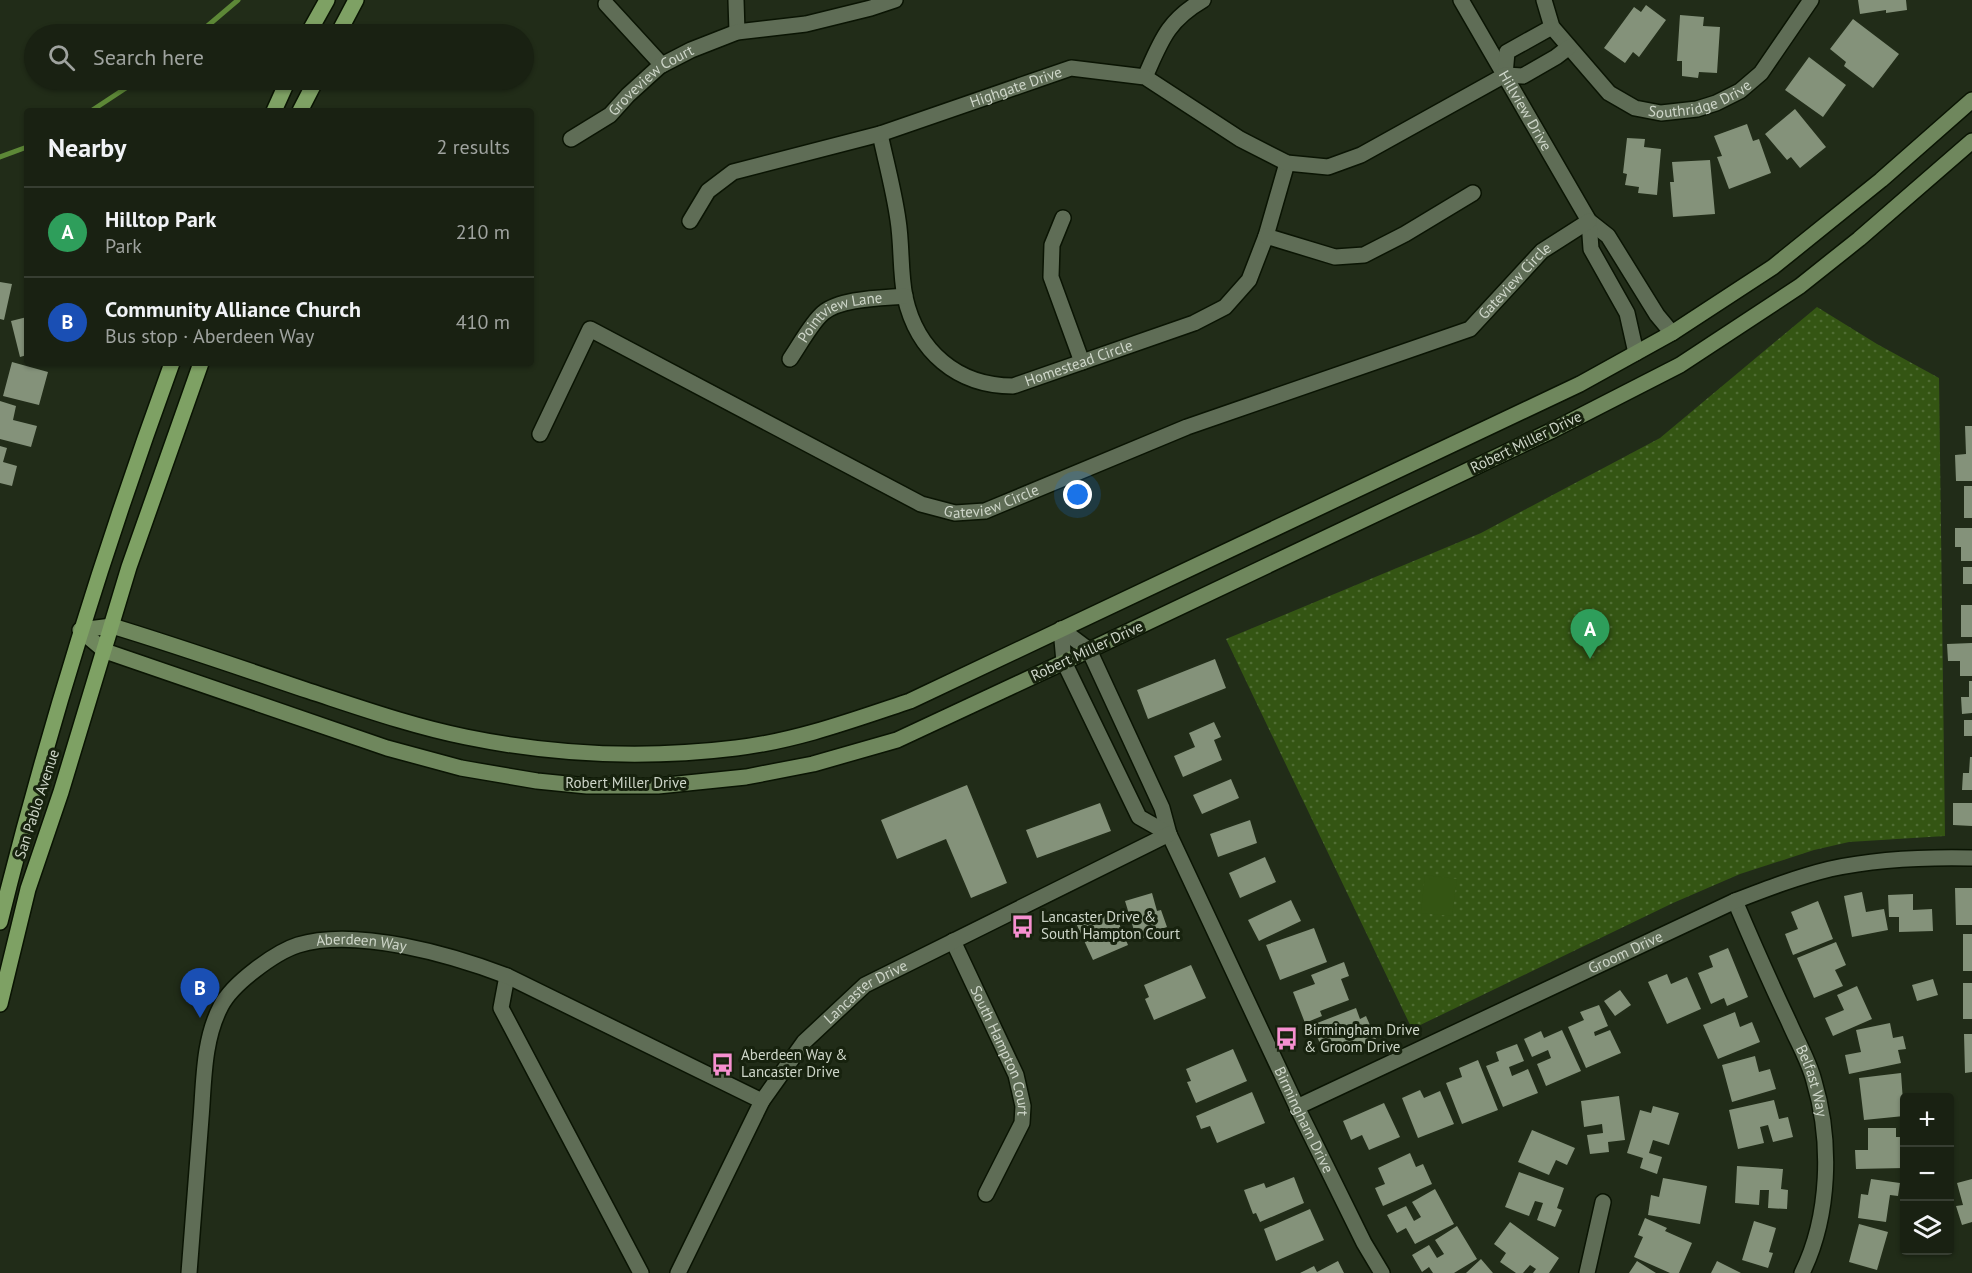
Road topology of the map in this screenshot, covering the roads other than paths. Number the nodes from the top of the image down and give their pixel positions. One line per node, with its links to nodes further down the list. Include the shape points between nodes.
1 (327, 0): 10 (main road)
2 (356, 0): 11 (main road)
3 (736, 0): 13 (street)
4 (896, 0): 13 (street, Groveview Court, via 806,24)
5 (1203, 0): 17 (street, via 1174,20)
6 (1461, 0): 16 (street, Hillview Drive)
7 (1544, 0): 12 (street, Southridge Drive)
8 (1811, 0): 14 (street, Southridge Drive, via 1761,73 1740,91 1697,109 1662,113 1635,108 1609,93)
9 (606, 4): 15 (street)
10 (314, 24)
11 (343, 24)
12 (1551, 27): 14 (street, Southridge Drive); 16 (street, via 1507,52)
13 (737, 32): 15 (street, Groveview Court)
14 (1569, 47): 16 (street, via 1523,76)
15 (662, 65): 24 (street, Groveview Court, via 610,115)
16 (1505, 75): 26 (street, Highgate Drive, via 1361,154 1328,167); 30 (street, Hillview Drive)
17 (1145, 77): 23 (street, Highgate Drive, via 1071,68); 26 (street, Highgate Drive, via 1240,139)
18 (283, 90): 21 (main road)
19 (311, 90): 22 (main road)
20 (1972, 100): 33 (main road, Robert Miller Drive, via 1773,267)
21 (275, 108)
22 (302, 108)
23 (880, 134): 29 (street, Highgate Drive, via 733,172 708,191); 32 (street, Homestead Circle, via 898,220)
24 (572, 139)
25 (1972, 141): 43 (main road, Robert Miller Drive, via 1800,286 1680,365 1551,431)
26 (1287, 163): 31 (street, Homestead Circle)
27 (1473, 194): 31 (street, via 1364,255 1335,257)
28 (1063, 218): 36 (street, via 1052,245 1051,277)
29 (690, 221)
30 (1589, 221): 33 (street, via 1608,236); 34 (street, via 1591,249 1626,313); 39 (street, Gateview Circle, via 1542,251 1470,329 1187,427 985,511 955,513 921,504 590,329)
31 (1266, 236): 36 (street, Homestead Circle, via 1249,280 1225,307 1194,323)
32 (905, 296): 35 (street, Pointview Lane, via 834,307 823,313); 36 (street, Homestead Circle, via 922,342 945,365 973,379 994,386 1013,386)
33 (1672, 333): 34 (main road, Robert Miller Drive)
34 (1636, 353): 41 (main road, Robert Miller Drive, via 1580,384)
35 (790, 358)
36 (1082, 362)
37 (171, 366): 42 (main road, San Pablo Avenue)
38 (200, 366): 40 (main road, San Pablo Avenue)
39 (540, 434)
40 (112, 626): 41 (main road, Robert Miller Drive, via 391,718 465,737 529,748 649,755 737,748 806,735 910,701); 42 (main road); 44 (main road, San Pablo Avenue)
41 (1062, 629): 43 (street, Birmingham Drive); 45 (street)
42 (80, 630): 44 (main road); 49 (main road, San Pablo Avenue)
43 (1089, 650): 45 (main road, Robert Miller Drive); 46 (street, Birmingham Drive, via 1162,808)
44 (105, 651): 45 (main road, Robert Miller Drive, via 387,748 461,768 587,786 702,783 813,764 897,740); 52 (main road, San Pablo Avenue, via 28,890)
45 (1064, 663): 46 (street, via 1139,817)
46 (1169, 834): 50 (street, Lancaster Drive); 54 (street, Birmingham Drive)
47 (1972, 858): 48 (street, Groom Drive, via 1887,861 1832,869 1782,882)
48 (1734, 901): 54 (street, Groom Drive); 62 (street, Belfast Way, via 1814,1080 1825,1132 1820,1221)
49 (0, 922)
50 (954, 941): 53 (street, Lancaster Drive, via 865,985 804,1042); 55 (street, South Hampton Court, via 1016,1075 1023,1106 1022,1123)
51 (507, 976): 53 (street, Aberdeen Way); 57 (street, Aberdeen Way, via 437,954 339,939 298,945 241,981 221,1006 209,1042); 58 (street, via 501,1008)
52 (0, 1004)
53 (762, 1101): 59 (street, Lancaster Drive)
54 (1298, 1107): 60 (street, Birmingham Drive)
55 (986, 1194)
56 (1603, 1202): 61 (street)
57 (189, 1273)
58 (641, 1273)
59 (678, 1273)
60 (1382, 1273)
61 (1587, 1273)
62 (1802, 1273)

